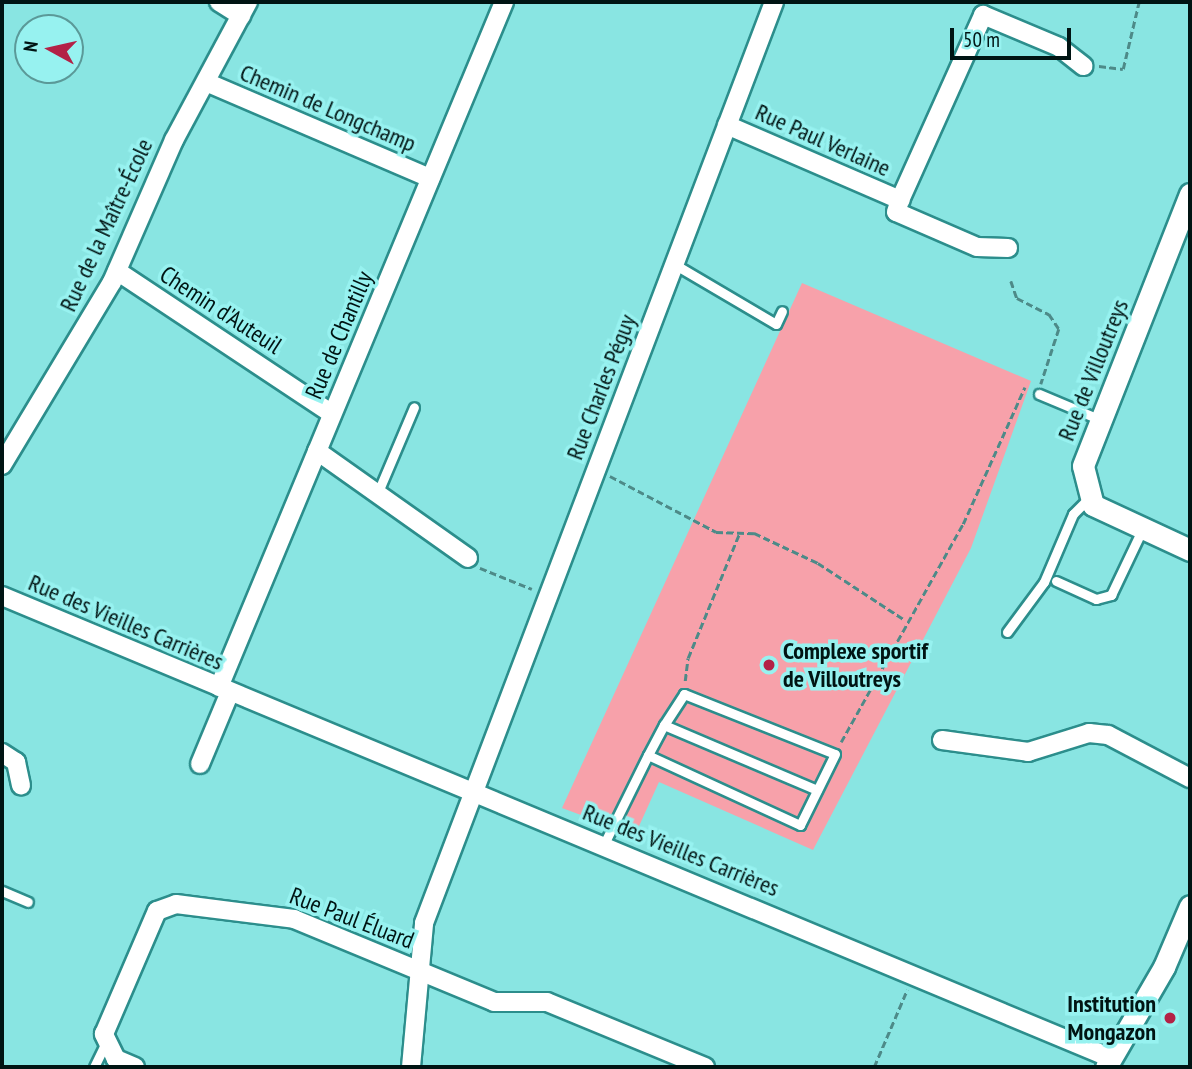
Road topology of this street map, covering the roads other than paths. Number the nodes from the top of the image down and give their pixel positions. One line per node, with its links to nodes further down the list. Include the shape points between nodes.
1 (219, 2): 5 (street)
2 (504, 2): 9 (street, Rue de Chantilly)
3 (774, 2): 8 (street, Rue Charles Péguy)
4 (985, 8): 6 (street, Rue Paul Verlaine, via 1059,47); 11 (street, Rue Paul Verlaine)
5 (244, 9): 7 (street, Rue de la Maître-École)
6 (1083, 66)
7 (206, 82): 9 (street, Chemin de Longchamp); 14 (street, Rue de la Maître-École)
8 (727, 125): 11 (street, Rue Paul Verlaine); 13 (street, Rue Charles Péguy)
9 (430, 178): 18 (street, Rue de Chantilly)
10 (1190, 194): 19 (street, Rue de Villoutreys)
11 (900, 200): 12 (street, Rue Paul Verlaine, via 896,212 977,247)
12 (1008, 248)
13 (674, 264): 15 (lane, via 776,324); 38 (street, Rue Charles Péguy)
14 (117, 271): 18 (street, Chemin d'Auteuil); 21 (street, Rue de la Maître-École)
15 (782, 311)
16 (1039, 394): 19 (lane)
17 (414, 407): 22 (lane)
18 (332, 414): 20 (street, Rue de Chantilly)
19 (1101, 420): 23 (street, Rue de Villoutreys, via 1083,466)
20 (317, 451): 22 (street); 30 (street, Rue de Chantilly)
21 (2, 465)
22 (378, 492): 26 (street)
23 (1089, 498): 24 (street); 29 (lane, via 1073,514 1044,582)
24 (1143, 528): 25 (street); 27 (lane, via 1111,595 1096,598)
25 (1190, 550)
26 (470, 561)
27 (1056, 581)
28 (2, 597): 30 (street, Rue des Vieilles Carrières)
29 (1007, 632)
30 (225, 690): 35 (street, Rue des Vieilles Carrières); 38 (street, Rue des Vieilles Carrières)
31 (664, 725): 34 (lane); 39 (lane); 39 (lane, via 684,694 835,754)
32 (942, 740): 36 (street, via 1028,752 1089,733 1108,735)
33 (2, 752): 37 (street, via 16,762)
34 (648, 755): 39 (lane, via 800,825); 40 (lane)
35 (200, 764)
36 (1190, 778)
37 (21, 785)
38 (473, 790): 40 (street, Rue des Vieilles Carrières); 44 (street, Rue Charles Péguy, via 424,923)
39 (817, 790)
40 (604, 844): 46 (street, Rue des Vieilles Carrières)
41 (2, 891): 42 (lane)
42 (28, 902)
43 (1190, 906): 46 (street, via 1164,967)
44 (421, 971): 45 (street, Rue Paul Éluard, via 286,916 169,904 152,921 103,1034); 49 (street, Rue Charles Péguy); 50 (street, via 494,1002 547,1002)
45 (105, 1044): 47 (lane); 48 (street, via 116,1059)
46 (1109, 1063)
47 (94, 1067)
48 (135, 1067)
49 (411, 1067)
50 (705, 1067)

